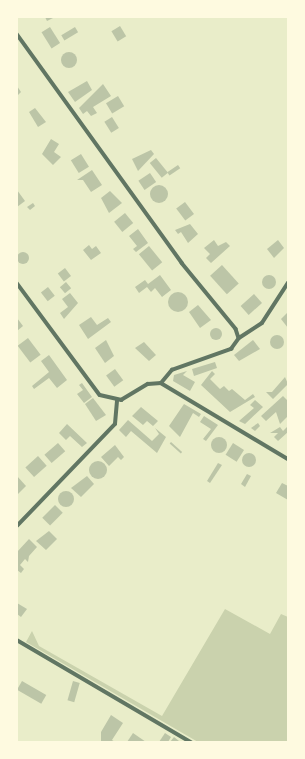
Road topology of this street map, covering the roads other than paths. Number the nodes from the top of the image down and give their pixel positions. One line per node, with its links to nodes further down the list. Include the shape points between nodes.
1 (17, 34): 4 (street, via 182,263 236,329)
2 (17, 283): 6 (street, via 93,389 104,398)
3 (288, 283): 4 (street, via 262,323)
4 (239, 338): 5 (street, via 231,349 172,370)
5 (161, 383): 6 (street, via 148,384); 7 (street)
6 (117, 400): 8 (street, via 115,424)
7 (288, 460)
8 (17, 526)
9 (17, 640): 10 (street)
10 (191, 742)

